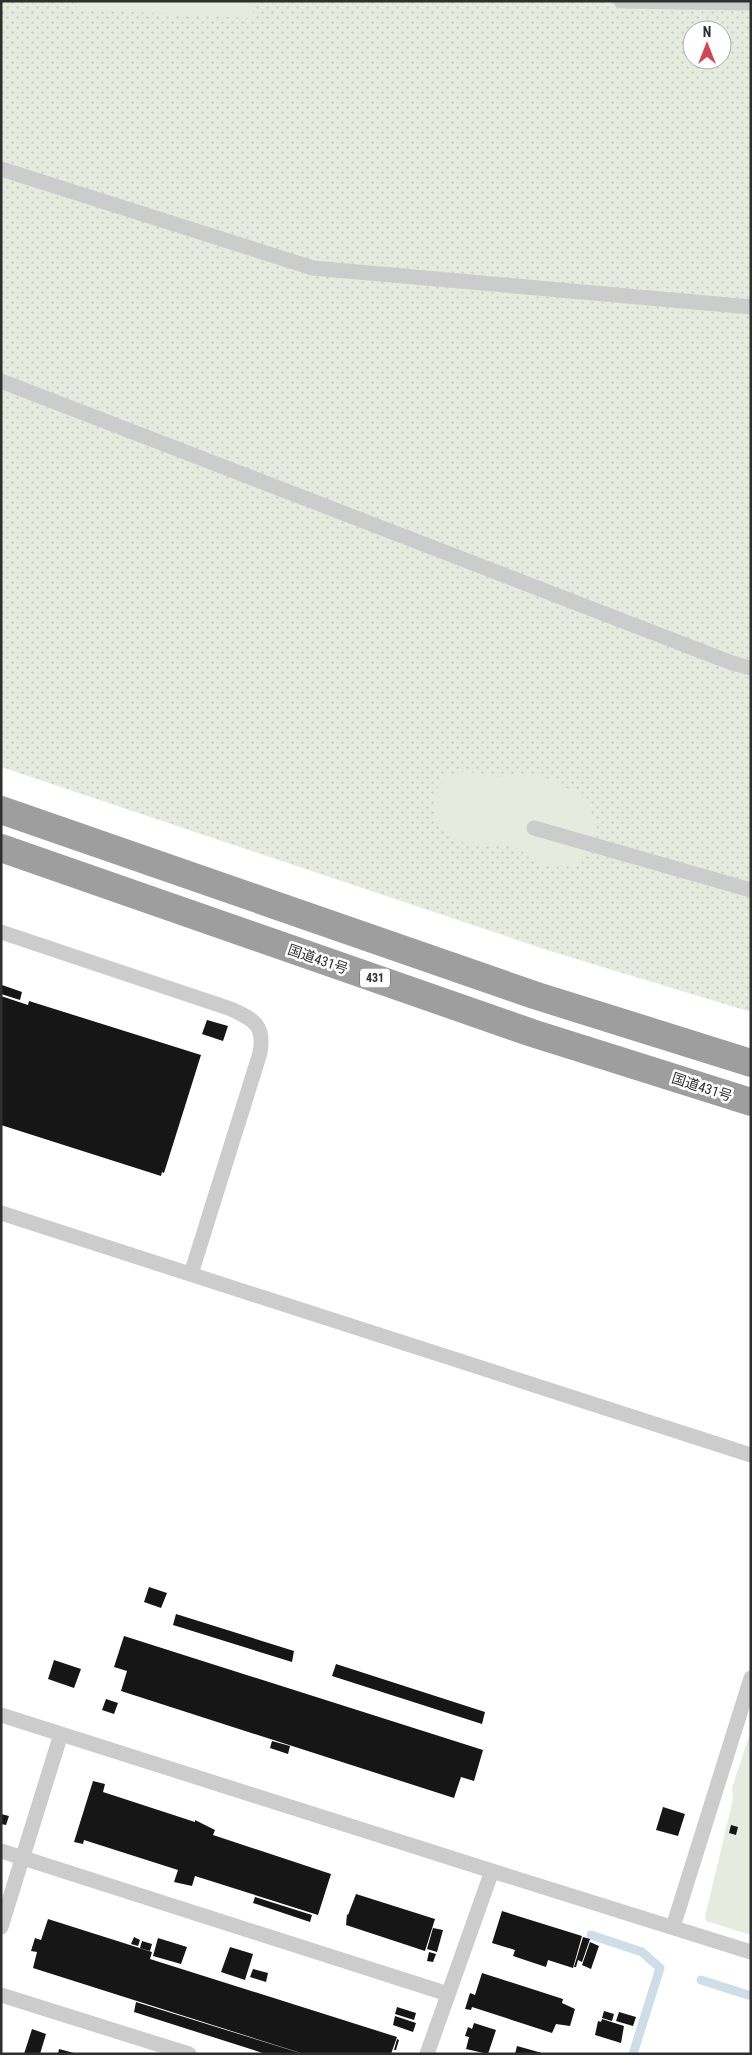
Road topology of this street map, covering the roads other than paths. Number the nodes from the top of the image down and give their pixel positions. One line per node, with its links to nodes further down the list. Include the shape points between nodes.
1 (621, 1): 2 (lane)
2 (751, 3)
3 (1, 169): 4 (lane, via 313,268)
4 (751, 307)
5 (1, 381): 6 (lane)
6 (751, 668)
7 (1, 810): 12 (highway, via 534,995)
8 (534, 828): 10 (lane)
9 (1, 848): 13 (highway, 国道431号 / 431, via 532,1033)
10 (751, 890)
11 (1, 932): 15 (lane, via 231,1009 250,1018 261,1031 260,1053)
12 (751, 1063)
13 (751, 1102)
14 (1, 1213): 15 (lane)
15 (192, 1274): 16 (lane)
16 (751, 1455)
17 (751, 1678): 23 (lane)
18 (1, 1715): 19 (lane)
19 (61, 1734): 21 (lane); 22 (lane)
20 (1, 1851): 21 (lane)
21 (23, 1858): 24 (lane); 26 (lane)
22 (492, 1871): 23 (lane); 26 (lane)
23 (673, 1927): 25 (lane)
24 (1, 1928)
25 (751, 1952)
26 (448, 1994): 29 (lane)
27 (1, 1995): 28 (lane)
28 (189, 2054)
29 (427, 2054)

